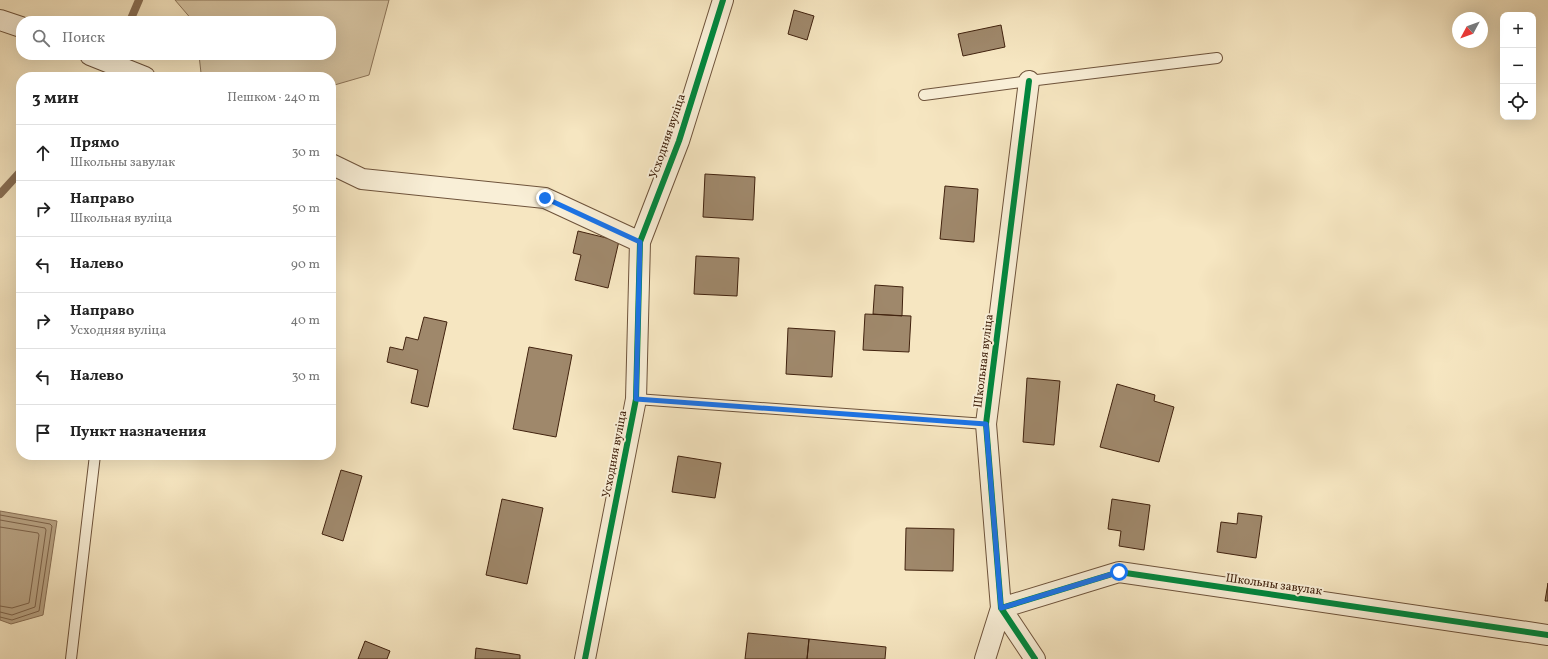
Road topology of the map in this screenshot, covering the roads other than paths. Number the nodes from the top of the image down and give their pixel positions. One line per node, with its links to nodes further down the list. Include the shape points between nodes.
1 (723, 0): 10 (street, Усходняя вуліца, via 679,141)
2 (0, 20): 3 (street)
3 (16, 25)
4 (1217, 58): 7 (lane)
5 (102, 60): 6 (street)
6 (132, 72)
7 (1029, 81): 8 (lane); 12 (street, Школьная вуліца)
8 (924, 95)
9 (336, 166): 10 (street, via 362,179 545,198)
10 (640, 242): 11 (street, Усходняя вуліца)
11 (636, 399): 12 (lane); 17 (street, Усходняя вуліца)
12 (986, 424): 14 (street, Школьная вуліца)
13 (94, 460): 16 (lane)
14 (1001, 608): 15 (street, Школьны завулак, via 1119,572); 18 (street); 19 (street, Школьная вуліца)
15 (1548, 635)
16 (71, 659)
17 (585, 659)
18 (985, 659)
19 (1035, 659)

